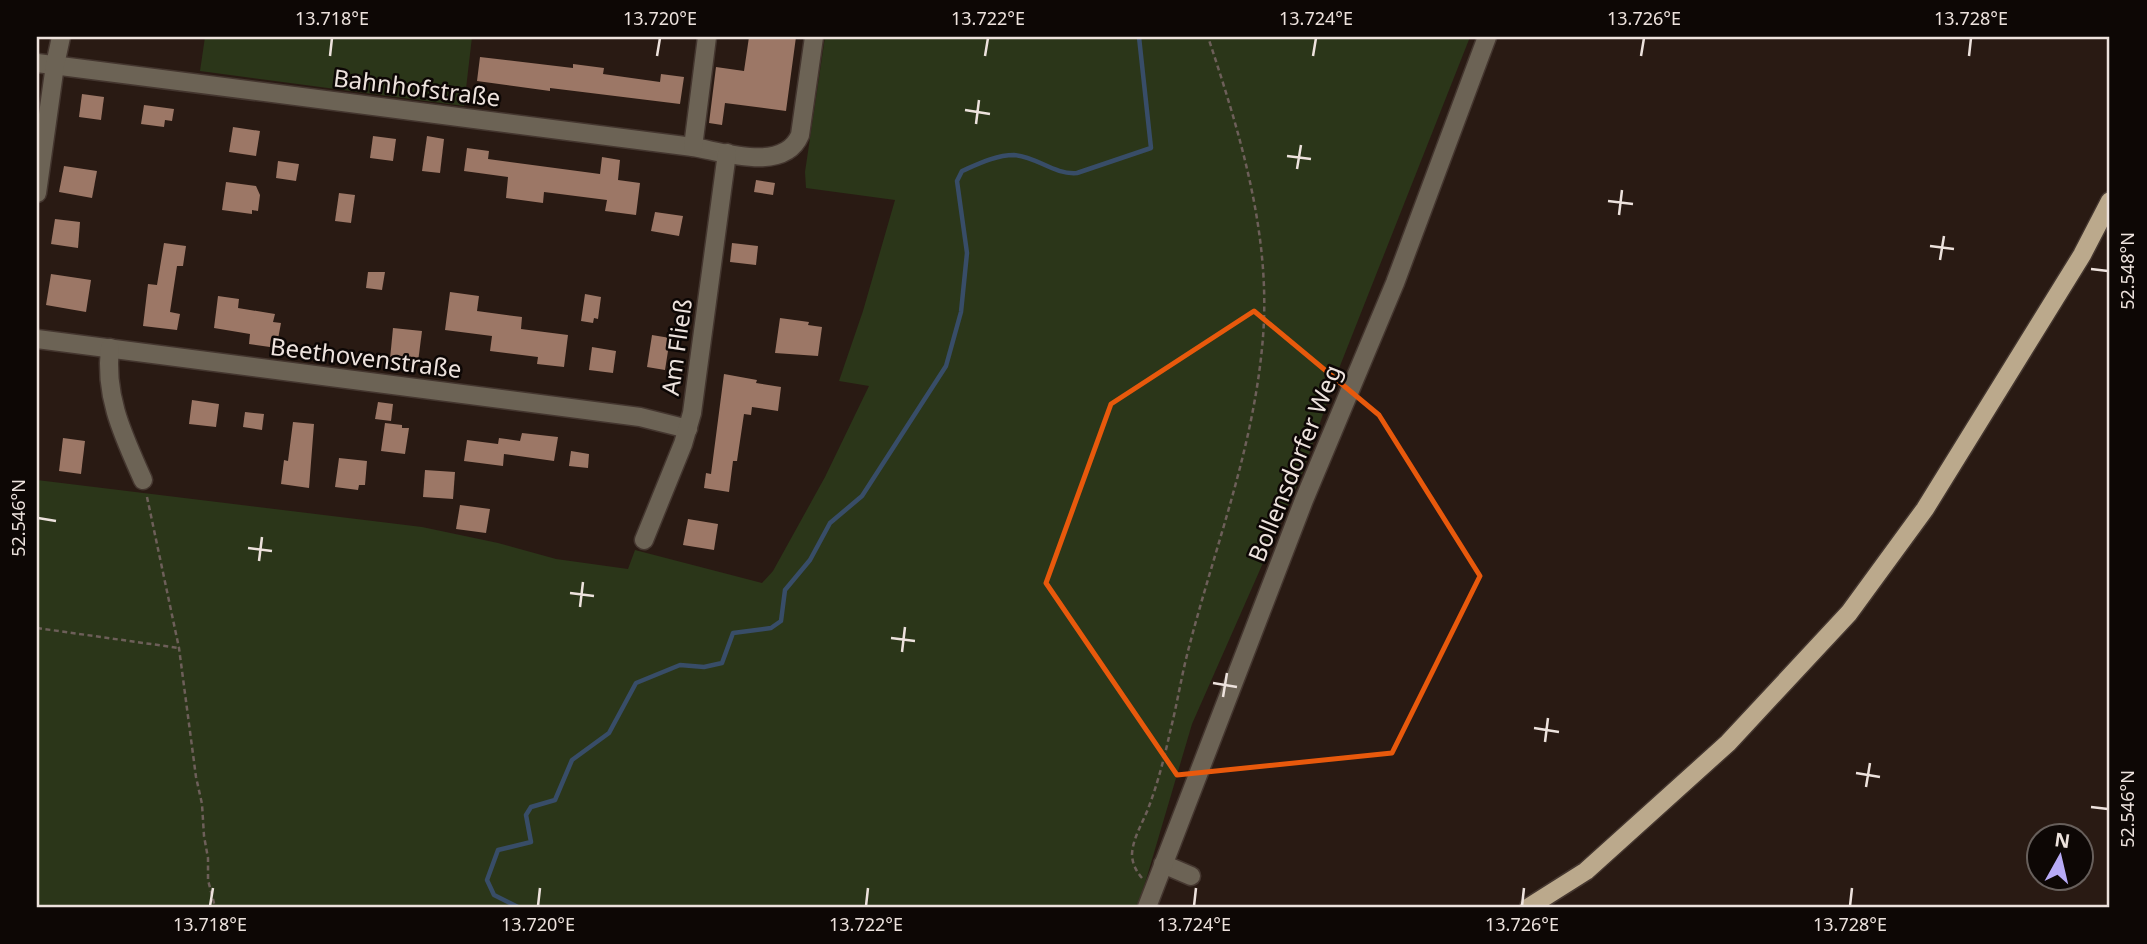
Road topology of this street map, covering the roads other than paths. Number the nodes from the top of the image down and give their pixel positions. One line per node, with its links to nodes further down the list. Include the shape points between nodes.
1 (61, 37): 5 (street)
2 (707, 37): 6 (street)
3 (814, 37): 7 (street, Bahnhofstraße, via 796,144 767,159)
4 (1487, 37): 15 (street, Bollensdorfer Weg, via 1395,283 1304,500)
5 (46, 64): 6 (street, Bahnhofstraße); 8 (street)
6 (692, 147): 7 (street, Bahnhofstraße)
7 (727, 153): 12 (street, Am Fließ)
8 (37, 193)
9 (2110, 201): 18 (main road, via 2082,255 1925,509 1849,613 1728,743 1586,870)
10 (37, 339): 11 (street, Beethovenstraße)
11 (110, 348): 12 (street, Beethovenstraße, via 640,417); 13 (street, via 111,397)
12 (688, 429): 14 (street, Am Fließ)
13 (143, 480)
14 (644, 540)
15 (1163, 864): 16 (street); 17 (street, Bollensdorfer Weg)
16 (1191, 876)
17 (1147, 907)
18 (1529, 907)

